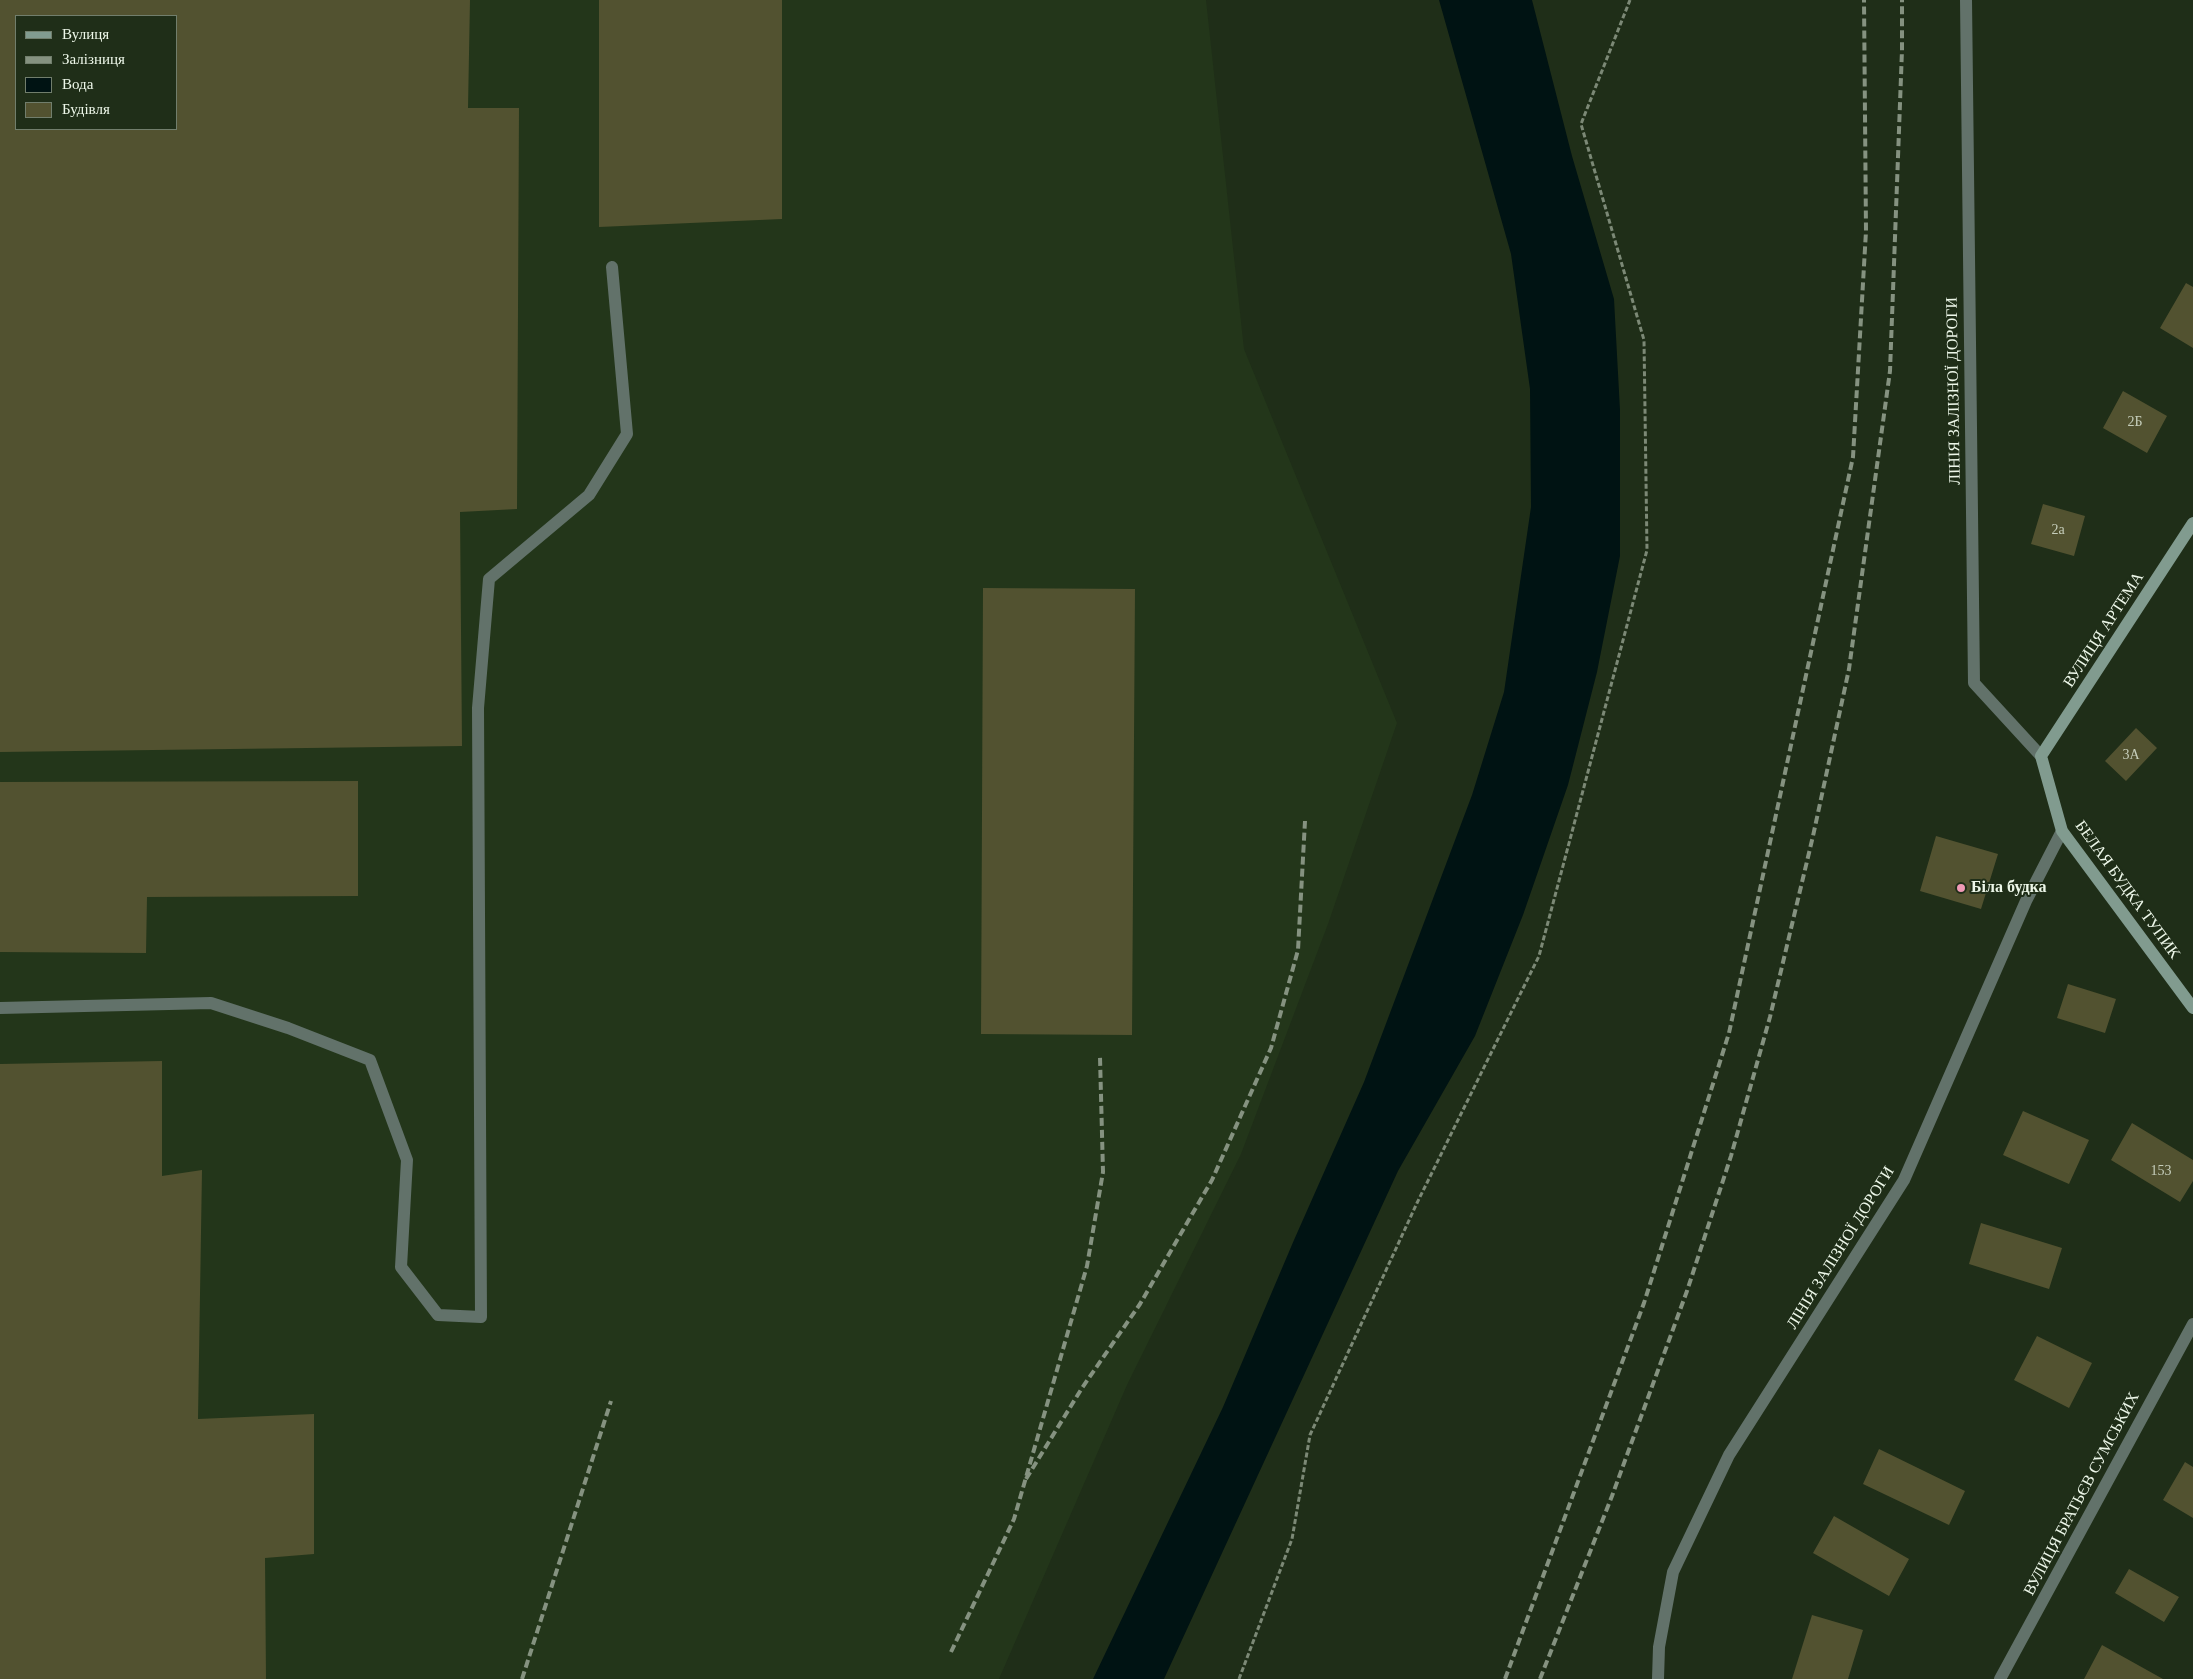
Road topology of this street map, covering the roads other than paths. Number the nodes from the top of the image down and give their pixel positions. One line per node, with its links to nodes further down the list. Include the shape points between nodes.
1 (1966, 0): 4 (street, ЛІНІЯ ЗАЛІЗНОЇ ДОРОГИ, via 1974,683)
2 (612, 267): 6 (street, via 627,434 589,495 489,579 478,708 481,1317 438,1315 401,1267 407,1160 370,1060 211,1003)
3 (2193, 523): 4 (street, ВУЛИЦЯ АРТЕМА)
4 (2041, 756): 5 (street, БЕЛАЯ БУДКА ТУПИК)
5 (2062, 831): 7 (street, БЕЛАЯ БУДКА ТУПИК); 9 (street, ЛІНІЯ ЗАЛІЗНОЇ ДОРОГИ, via 2026,901 1904,1180 1729,1455 1672,1572 1659,1647)
6 (0, 1008)
7 (2193, 1008)
8 (2193, 1324): 10 (street, ВУЛИЦЯ БРАТЬЄВ СУМСЬКИХ)
9 (1658, 1679)
10 (2000, 1679)

